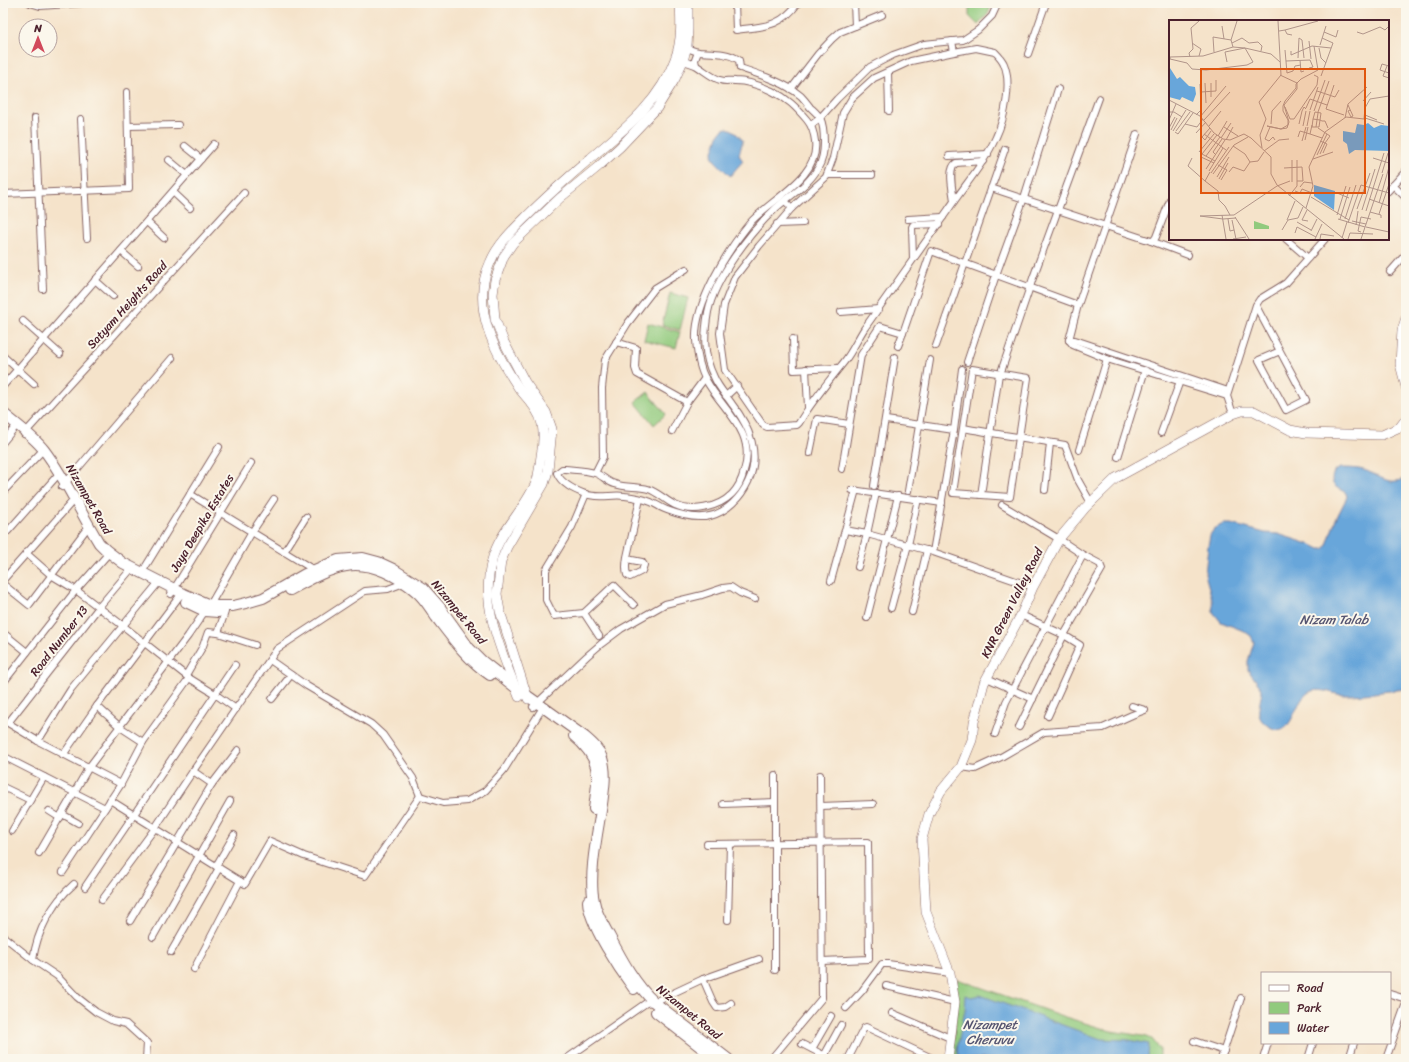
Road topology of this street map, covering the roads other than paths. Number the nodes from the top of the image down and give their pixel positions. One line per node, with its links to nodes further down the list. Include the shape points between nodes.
1 (30, 3): 2 (street, via 40,6)
2 (83, 3)
3 (680, 3): 14 (street)
4 (688, 3): 14 (street, via 688,29)
5 (735, 3): 6 (street, via 736,30 768,26 787,16)
6 (798, 3)
7 (854, 3): 11 (street)
8 (998, 3): 13 (street, via 992,16)
9 (1046, 3): 18 (street)
10 (882, 15): 11 (street)
11 (855, 26): 24 (street, via 840,32 832,39)
12 (952, 40): 13 (street); 17 (street); 30 (street, via 924,44 893,55 870,67)
13 (963, 40): 15 (street)
14 (682, 46): 16 (street); 19 (street)
15 (964, 50): 17 (street); 39 (street, via 976,48 995,52 1004,63 1008,84 1007,98 997,136)
16 (698, 52): 20 (street); 21 (street, via 734,56 740,60)
17 (954, 52): 22 (street, via 911,61)
18 (1028, 54)
19 (679, 59): 20 (street); 157 (street, via 651,102 632,123 553,190 507,236 489,264 482,301 486,327 500,357 539,416 542,424)
20 (696, 66): 23 (street, via 719,80)
21 (740, 68): 23 (street); 24 (street)
22 (888, 72): 28 (street); 45 (street, via 874,78 852,98 843,113 834,158)
23 (735, 81): 33 (street, via 772,91 794,104)
24 (790, 89): 30 (street, via 801,96)
25 (1058, 89): 56 (street)
26 (127, 92): 34 (street)
27 (1099, 98): 64 (street)
28 (889, 111)
29 (35, 118): 52 (street)
30 (820, 118): 33 (street); 58 (street, via 823,128 823,157 818,169)
31 (81, 119): 51 (street)
32 (178, 125): 34 (street)
33 (811, 125): 61 (street, via 816,148 812,163)
34 (128, 126): 51 (street, via 129,189)
35 (1137, 134): 72 (street)
36 (214, 144): 42 (street)
37 (185, 146): 42 (street)
38 (1005, 149): 49 (street)
39 (988, 154): 40 (street); 43 (street)
40 (949, 156)
41 (170, 160): 47 (street)
42 (201, 160): 47 (street)
43 (983, 162): 59 (street); 59 (street, via 953,164 951,171)
44 (1406, 171): 48 (street)
45 (827, 175): 46 (street); 63 (street)
46 (872, 175)
47 (187, 176): 53 (street)
48 (1393, 185): 50 (street); 57 (street)
49 (992, 188): 56 (street); 83 (street)
50 (1389, 190)
51 (84, 191): 52 (street); 73 (street)
52 (39, 192): 55 (street); 90 (street)
53 (173, 192): 62 (street); 68 (street)
54 (244, 193): 146 (street, Satyam Heights Road)
55 (3, 194)
56 (1024, 198): 64 (street); 87 (street)
57 (1406, 198)
58 (785, 201): 61 (street); 63 (street)
59 (954, 201): 66 (street)
60 (1169, 203): 76 (street, via 1156,237)
61 (777, 204): 65 (street); 113 (street, via 741,246 714,294 708,310 704,338); 117 (street, via 750,223 708,291 700,313 696,338 698,360)
62 (190, 208)
63 (792, 208): 65 (street)
64 (1058, 210): 72 (street); 89 (street)
65 (784, 217): 70 (street)
66 (943, 217): 67 (street); 71 (street)
67 (908, 219)
68 (147, 222): 74 (street); 78 (street)
69 (803, 223): 70 (street)
70 (777, 224): 125 (street, via 735,277 724,306 720,333 722,358 725,370)
71 (939, 224): 81 (street); 81 (street, via 913,225)
72 (1106, 226): 76 (street); 92 (street)
73 (87, 238)
74 (164, 238)
75 (1287, 240): 82 (street)
76 (1151, 241): 80 (street)
77 (1321, 241): 82 (street)
78 (121, 251): 84 (street); 88 (street)
79 (1406, 254): 86 (street)
80 (1188, 255)
81 (913, 258): 94 (street)
82 (1308, 258): 93 (street, via 1286,283 1260,299)
83 (965, 264): 87 (street); 98 (street, via 932,251); 104 (street)
84 (138, 266)
85 (686, 269): 102 (street, via 655,288)
86 (1390, 272)
87 (996, 275): 89 (street); 112 (street)
88 (95, 280): 91 (street); 99 (street)
89 (1030, 287): 92 (street); 120 (street)
90 (43, 289)
91 (113, 296)
92 (1078, 305): 101 (street)
93 (1256, 306): 105 (street); 127 (street)
94 (879, 309): 95 (street); 114 (street)
95 (841, 312)
96 (1406, 318): 126 (street, via 1402,330 1400,364)
97 (23, 321): 99 (street)
98 (903, 333): 103 (street); 138 (street, via 880,326 860,355)
99 (44, 339): 106 (street); 116 (street)
100 (793, 339): 118 (street, via 794,370)
101 (1069, 340): 110 (street, via 1073,345); 127 (street)
102 (616, 342): 130 (street, via 636,348 636,374); 159 (street, via 605,360 602,388 602,457)
103 (898, 346)
104 (936, 346)
105 (1280, 351): 105 (street, via 1306,400 1286,410 1259,360)
106 (60, 354)
107 (3, 356): 116 (street)
108 (895, 357): 137 (street)
109 (172, 358): 160 (street)
110 (1107, 359): 119 (street); 151 (street)
111 (930, 360): 139 (street)
112 (967, 362)
113 (710, 367): 117 (street); 128 (street)
114 (838, 368): 118 (street); 132 (street)
115 (962, 368): 142 (street)
116 (18, 369): 123 (street); 124 (street)
117 (702, 370): 121 (street)
118 (806, 370): 132 (street)
119 (1145, 370): 122 (street); 154 (street)
120 (1001, 372): 141 (street, via 972,370); 144 (street); 147 (street, via 1028,378)
121 (705, 378): 130 (street); 161 (street, via 714,394 735,419 742,431 746,447 746,465 741,481 732,494 719,503 704,508 688,509 650,490)
122 (1180, 381): 127 (street); 145 (street)
123 (34, 384)
124 (3, 386)
125 (737, 386): 128 (street); 129 (street)
126 (1406, 387)
127 (1227, 394): 134 (street)
128 (726, 396): 131 (street)
129 (744, 397): 131 (street); 132 (street, via 762,425 767,427 797,425)
130 (687, 402): 143 (street)
131 (734, 405): 173 (street, via 750,435 754,451 748,483 736,501 711,516 700,516 667,510)
132 (808, 407)
133 (3, 413): 140 (main road, Nizampet Road)
134 (1233, 414): 135 (street, KNR Green Valley Road, via 1254,411 1290,430 1306,433 1382,435 1400,427); 177 (street, KNR Green Valley Road, via 1116,478)
135 (1406, 419)
136 (3, 420): 140 (main road, Nizampet Road)
137 (886, 420): 139 (street); 162 (street)
138 (849, 424): 153 (street, via 817,419); 156 (street)
139 (920, 425): 142 (street); 164 (street)
140 (15, 426): 146 (main road, Nizampet Road); 148 (street)
141 (963, 428): 144 (street); 170 (street, via 953,493)
142 (954, 430): 176 (street)
143 (672, 431)
144 (990, 433): 147 (street); 170 (street)
145 (1161, 433)
146 (24, 434): 152 (main road, Nizampet Road)
147 (1019, 438): 149 (street); 170 (street, via 1010,497)
148 (3, 442)
149 (1050, 443): 163 (street); 177 (street, via 1065,445 1078,480)
150 (219, 446): 167 (street)
151 (1079, 450)
152 (42, 452): 160 (main road, Nizampet Road); 165 (street)
153 (810, 453)
154 (1118, 457)
155 (251, 464): 179 (street, Jaya Deepika Estates)
156 (842, 469)
157 (544, 470): 158 (street); 230 (street, via 499,541 491,563 488,593 490,609 493,626); 231 (street, via 544,484 501,561 497,594)
158 (557, 473): 159 (street, via 562,469); 168 (street, via 563,482)
159 (595, 473): 161 (street)
160 (61, 480): 175 (main road, Nizampet Road); 182 (street); 192 (main road, Nizampet Road)
161 (614, 484): 169 (street)
162 (874, 486)
163 (1045, 490)
164 (908, 491)
165 (3, 492)
166 (876, 493): 171 (street); 181 (street, via 854,490); 185 (street)
167 (190, 494): 179 (street); 199 (street)
168 (586, 494): 169 (street, via 595,497); 215 (street, via 572,527 546,570 546,600 554,616)
169 (613, 495): 173 (street)
170 (981, 495)
171 (898, 496): 174 (street); 187 (street)
172 (274, 499): 184 (street)
173 (640, 499): 194 (street)
174 (918, 499): 176 (street); 188 (street)
175 (71, 503): 183 (main road, Nizampet Road); 191 (street)
176 (942, 503): 189 (street)
177 (1091, 503): 186 (street, KNR Green Valley Road)
178 (1002, 504): 186 (street)
179 (221, 513): 184 (street); 207 (street, Jaya Deepika Estates)
180 (306, 517): 190 (street)
181 (845, 530): 185 (street); 201 (street)
182 (8, 531)
183 (85, 531): 192 (main road, Nizampet Road); 198 (street)
184 (252, 532): 190 (street); 211 (street)
185 (867, 534): 187 (street); 195 (street)
186 (1059, 539): 193 (street); 205 (street, KNR Green Valley Road)
187 (888, 540): 188 (street); 217 (street)
188 (908, 545): 189 (street); 212 (street)
189 (930, 551): 205 (street); 214 (street)
190 (284, 552): 197 (street)
191 (26, 554): 198 (street); 200 (street)
192 (107, 555): 196 (main road, Nizampet Road, via 115,565); 206 (street)
193 (1082, 555): 219 (street); 221 (street, via 1100,564 1102,569)
194 (627, 559)
195 (858, 567)
196 (130, 570): 199 (main road, Nizampet Road); 210 (street, Road Number 13)
197 (314, 570): 211 (main road, Nizampet Road, via 263,598 234,606); 240 (main road, Nizampet Road, via 338,560 363,558 393,569 424,588 469,648)
198 (52, 575): 203 (street, via 29,605); 206 (street)
199 (141, 575): 204 (main road, Nizampet Road)
200 (3, 580)
201 (831, 581)
202 (404, 583): 213 (main road, Nizampet Road, via 380,570 366,566 346,566 320,575 263,603); 227 (street, via 388,589 365,591 277,649); 240 (main road, Nizampet Road, via 419,594 467,656)
203 (3, 584)
204 (157, 584): 207 (main road, Nizampet Road); 218 (street)
205 (1033, 586): 216 (street, KNR Green Valley Road)
206 (76, 590): 210 (street); 226 (street)
207 (176, 593): 211 (main road, Nizampet Road); 224 (street, Jaya Deepika Estates)
208 (755, 599): 240 (street, via 731,587 665,604 621,629)
209 (634, 605): 215 (street, via 614,585)
210 (99, 607): 218 (street); 248 (street, Road Number 13, via 8,723)
211 (207, 608): 213 (main road, Nizampet Road); 228 (street)
212 (891, 608)
213 (225, 612): 220 (street)
214 (912, 612)
215 (584, 613): 223 (street)
216 (1021, 615): 219 (street); 234 (street, KNR Green Valley Road)
217 (867, 618)
218 (122, 625): 224 (street); 248 (street, via 71,689)
219 (1045, 626): 221 (street); 236 (street)
220 (218, 633): 225 (street); 233 (street, via 208,632)
221 (1064, 634): 239 (street); 244 (street, via 1080,645)
222 (6, 635): 226 (street)
223 (599, 636)
224 (145, 642): 228 (street); 241 (street, Jaya Deepika Estates)
225 (255, 645)
226 (27, 652): 235 (street)
227 (270, 660): 232 (street); 243 (street)
228 (169, 662): 233 (street); 245 (street)
229 (235, 664): 237 (street)
230 (509, 669): 231 (street); 240 (street)
231 (519, 670): 240 (street)
232 (291, 675): 238 (street); 263 (street, via 383,735 413,778)
233 (187, 676): 237 (street); 249 (street)
234 (987, 678): 236 (street); 254 (street, KNR Green Valley Road, via 974,722 972,740)
235 (3, 683)
236 (1012, 690): 239 (street); 247 (street)
237 (215, 694): 243 (street); 273 (street)
238 (272, 698)
239 (1033, 699): 246 (street)
240 (529, 700): 263 (street, via 504,770 486,791 467,801 443,803); 309 (main road, Nizampet Road, via 585,737 594,745 602,759 605,774 593,878 594,902 624,964)
241 (96, 706): 245 (street); 251 (street, Jaya Deepika Estates)
242 (1132, 706): 254 (street, via 1145,710 1103,728 1044,732 974,769)
243 (236, 709): 255 (street)
244 (1048, 716)
245 (120, 727): 249 (street); 253 (street)
246 (1019, 727)
247 (996, 734)
248 (38, 741): 251 (street)
249 (143, 742): 259 (street)
250 (238, 750): 260 (street)
251 (63, 754): 253 (street)
252 (3, 756): 258 (street)
253 (88, 767): 259 (street); 262 (street)
254 (961, 767): 302 (street, KNR Green Valley Road, via 941,791 929,814 922,839 926,912)
255 (193, 771): 260 (street); 276 (street)
256 (775, 776): 267 (street)
257 (820, 776): 270 (street)
258 (44, 777): 262 (street); 264 (street)
259 (120, 784): 265 (street)
260 (212, 784): 279 (street)
261 (3, 787): 264 (street)
262 (75, 793): 271 (street); 274 (street)
263 (420, 796): 288 (street, via 365,876 304,856 270,841 245,884)
264 (30, 800): 277 (street)
265 (110, 800): 271 (street); 273 (street)
266 (230, 802): 285 (street)
267 (775, 802): 268 (street); 281 (street)
268 (723, 804)
269 (873, 804): 270 (street)
270 (820, 806): 280 (street)
271 (105, 808): 287 (street)
272 (50, 811): 274 (street)
273 (133, 815): 276 (street); 290 (street)
274 (61, 816): 275 (street); 284 (street)
275 (78, 823)
276 (155, 828): 279 (street); 291 (street)
277 (12, 831)
278 (234, 834): 286 (street)
279 (178, 842): 285 (street); 293 (street)
280 (821, 842): 281 (street); 299 (street); 299 (street, via 868,842 869,959)
281 (775, 843): 283 (street); 301 (street)
282 (707, 844): 283 (street)
283 (730, 844): 292 (street)
284 (39, 853)
285 (199, 855): 286 (street); 295 (street)
286 (218, 867): 288 (street); 296 (street)
287 (63, 872)
288 (240, 881): 300 (street)
289 (74, 884): 298 (street, via 64,892 38,934)
290 (85, 887)
291 (102, 900)
292 (728, 920)
293 (130, 921)
294 (3, 936): 298 (street)
295 (153, 937)
296 (171, 952)
297 (759, 959): 303 (street)
298 (33, 960): 325 (street, via 57,976 96,1012 113,1021 126,1024 147,1043)
299 (822, 961): 329 (street, via 822,998)
300 (194, 969)
301 (775, 970)
302 (950, 973): 308 (street, KNR Green Valley Road); 312 (street, via 882,964)
303 (703, 979): 309 (street); 310 (street, via 718,1008)
304 (886, 986): 308 (street)
305 (1391, 994): 307 (street)
306 (1241, 998): 323 (street)
307 (1406, 999)
308 (954, 1002): 316 (street, KNR Green Valley Road)
309 (650, 1003): 326 (street); 327 (main road, Nizampet Road); 328 (main road, Nizampet Road)
310 (731, 1003)
311 (1406, 1003): 338 (street)
312 (846, 1008)
313 (892, 1013): 316 (street)
314 (831, 1016): 322 (street)
315 (841, 1025): 324 (street)
316 (950, 1038): 333 (street, KNR Green Valley Road)
317 (1194, 1041): 323 (street)
318 (802, 1044): 322 (street)
319 (1268, 1044): 335 (street)
320 (1313, 1044): 336 (street)
321 (1354, 1044): 337 (street)
322 (812, 1049): 324 (street)
323 (1224, 1051): 334 (street)
324 (824, 1056): 330 (street)
325 (146, 1059)
326 (566, 1059)
327 (716, 1059)
328 (728, 1059)
329 (771, 1059)
330 (831, 1059)
331 (848, 1059): 332 (street, via 866,1026)
332 (934, 1059)
333 (948, 1059)
334 (1221, 1059)
335 (1263, 1059)
336 (1308, 1059)
337 (1349, 1059)
338 (1386, 1059)

